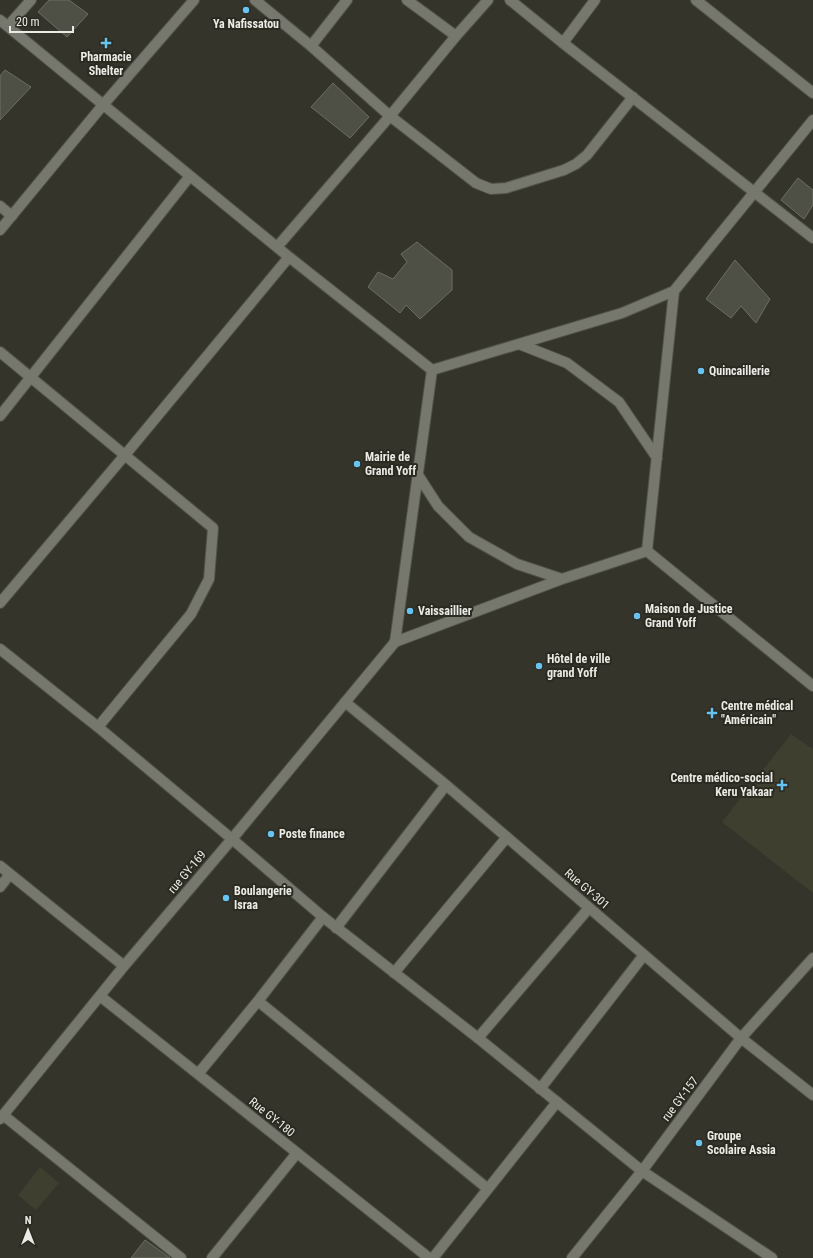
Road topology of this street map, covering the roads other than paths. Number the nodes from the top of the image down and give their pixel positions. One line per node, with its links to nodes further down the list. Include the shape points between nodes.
1 (31, 0): 10 (street)
2 (194, 0): 16 (street)
3 (255, 0): 13 (street)
4 (347, 0): 13 (street)
5 (408, 0): 11 (street)
6 (488, 0): 11 (street)
7 (510, 0): 12 (street)
8 (595, 0): 12 (street)
9 (701, 1): 14 (street)
10 (4, 23): 16 (street)
11 (456, 36): 17 (street)
12 (563, 43): 15 (street)
13 (311, 46): 17 (street)
14 (813, 93)
15 (633, 97): 17 (street, via 587,155 576,164 506,188 491,189 476,183); 20 (street)
16 (103, 105): 19 (street); 22 (street)
17 (390, 116): 25 (street)
18 (813, 120): 20 (street)
19 (190, 176): 25 (street); 31 (street)
20 (755, 192): 24 (street); 27 (street)
21 (0, 206): 22 (street)
22 (12, 216): 23 (street)
23 (0, 230)
24 (813, 238)
25 (277, 247): 26 (street)
26 (289, 257): 30 (street); 33 (street)
27 (674, 291): 28 (street, via 622,313); 34 (street)
28 (519, 344): 30 (street); 34 (street, via 567,363 619,402)
29 (0, 352): 31 (street)
30 (432, 370): 35 (street)
31 (31, 378): 32 (street); 33 (street)
32 (0, 416)
33 (125, 455): 38 (street); 43 (street, via 214,528 209,579 191,614)
34 (657, 458): 36 (street)
35 (418, 475): 37 (street, via 438,506 470,537 517,564); 39 (street)
36 (647, 551): 37 (street); 41 (street)
37 (562, 579): 39 (street)
38 (0, 603)
39 (395, 642): 42 (street, rue GY-169)
40 (0, 649): 43 (street)
41 (813, 686)
42 (345, 702): 44 (street, Rue GY-301); 46 (street, rue GY-169)
43 (98, 727): 46 (street)
44 (446, 785): 45 (street, Rue GY-301); 52 (street)
45 (506, 837): 50 (street, Rue GY-301); 56 (street)
46 (232, 839): 51 (street); 55 (street, rue GY-169)
47 (0, 866): 48 (street)
48 (10, 874): 49 (street); 55 (street)
49 (0, 887)
50 (589, 908): 53 (street, Rue GY-301); 59 (street)
51 (323, 917): 52 (street); 58 (street)
52 (336, 928): 56 (street)
53 (644, 955): 60 (street, Rue GY-301); 62 (street)
54 (813, 958): 60 (street, rue GY-157)
55 (124, 966): 57 (street, rue GY-169)
56 (394, 973): 59 (street)
57 (100, 996): 61 (street, Rue GY-180); 65 (street, rue GY-169)
58 (258, 1001): 61 (street); 68 (street)
59 (478, 1038): 62 (street)
60 (742, 1038): 63 (street, Rue GY-301); 67 (street, rue GY-157)
61 (198, 1074): 66 (street, Rue GY-180)
62 (540, 1089): 64 (street)
63 (813, 1095)
64 (556, 1102): 67 (street); 68 (street)
65 (2, 1117): 69 (street)
66 (297, 1153): 70 (street); 71 (street, Rue GY-180)
67 (642, 1171): 73 (street, rue GY-157); 74 (street)
68 (488, 1188): 72 (street)
69 (181, 1258)
70 (212, 1258)
71 (429, 1258)
72 (433, 1258)
73 (572, 1258)
74 (772, 1258)

